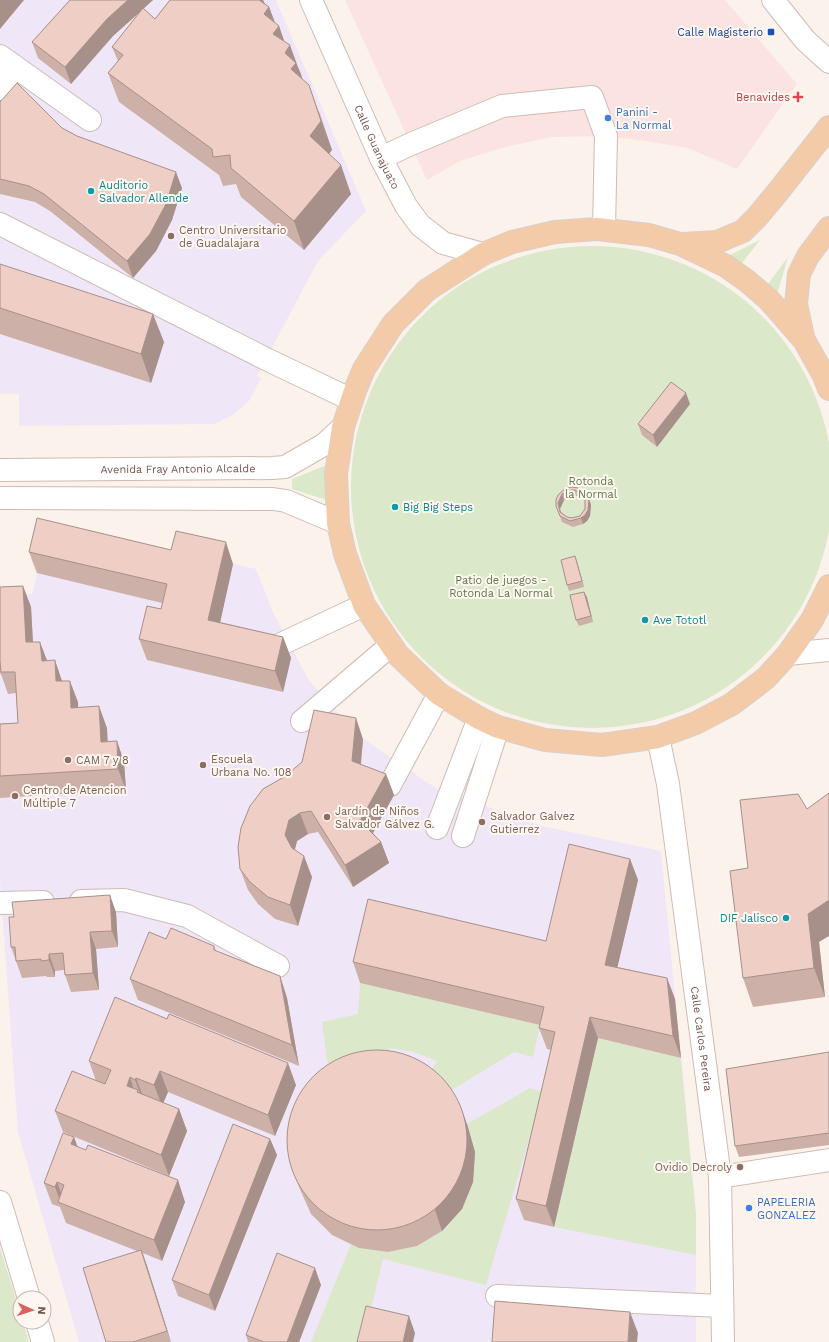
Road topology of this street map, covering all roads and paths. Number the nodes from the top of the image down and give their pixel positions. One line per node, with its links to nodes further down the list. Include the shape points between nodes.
1 (311, 0): 8 (street, Calle Guanajuato)
2 (773, 0): 4 (street, via 805,40)
3 (7, 61): 5 (street); 6 (street)
4 (829, 62)
5 (0, 90)
6 (90, 120)
7 (829, 127): 12 (main road, via 777,194 743,231 717,242)
8 (381, 158): 11 (street, via 502,106 592,97 606,136); 13 (street, Calle Guanajuato, via 406,206 420,225 443,243)
9 (0, 224): 17 (street)
10 (829, 228): 14 (main road, via 808,256 799,274 796,304)
11 (604, 229): 12 (main road, via 649,235); 13 (main road, via 555,232 512,242)
12 (680, 244): 14 (main road, via 726,266 747,281 769,300)
13 (483, 254): 17 (main road, via 427,290 393,324 364,369)
14 (804, 340): 15 (main road)
15 (822, 358): 16 (main road, via 824,376)
16 (829, 389)
17 (352, 400): 18 (main road)
18 (343, 427): 19 (street, Avenida Fray Antonio Alcalde, via 325,444 285,467); 21 (main road, via 336,474)
19 (0, 470)
20 (0, 498): 21 (street, via 272,499 286,501)
21 (338, 523): 23 (main road, via 345,554)
22 (829, 586): 24 (main road)
23 (364, 604): 25 (street); 26 (main road)
24 (820, 619): 28 (main road)
25 (280, 644)
26 (391, 645): 29 (main road); 31 (street)
27 (829, 650): 28 (street)
28 (788, 654): 33 (main road, via 766,678 732,704 696,723)
29 (439, 694): 30 (main road); 34 (street)
30 (479, 718): 32 (main road); 35 (street)
31 (302, 721)
32 (498, 727): 33 (main road, via 545,740 602,745); 36 (street)
33 (658, 737): 40 (street, Calle Carlos Pereira, via 668,784)
34 (390, 785)
35 (437, 828)
36 (463, 836)
37 (0, 903): 38 (street, via 124,900 187,916)
38 (278, 966)
39 (829, 1160): 40 (street)
40 (720, 1177): 44 (street, Calle Carlos Pereira)
41 (0, 1202): 42 (street)
42 (27, 1290)
43 (497, 1296): 44 (street)
44 (722, 1306): 47 (street, Calle Carlos Pereira)
45 (39, 1330): 46 (street)
46 (43, 1342)
47 (723, 1342)

